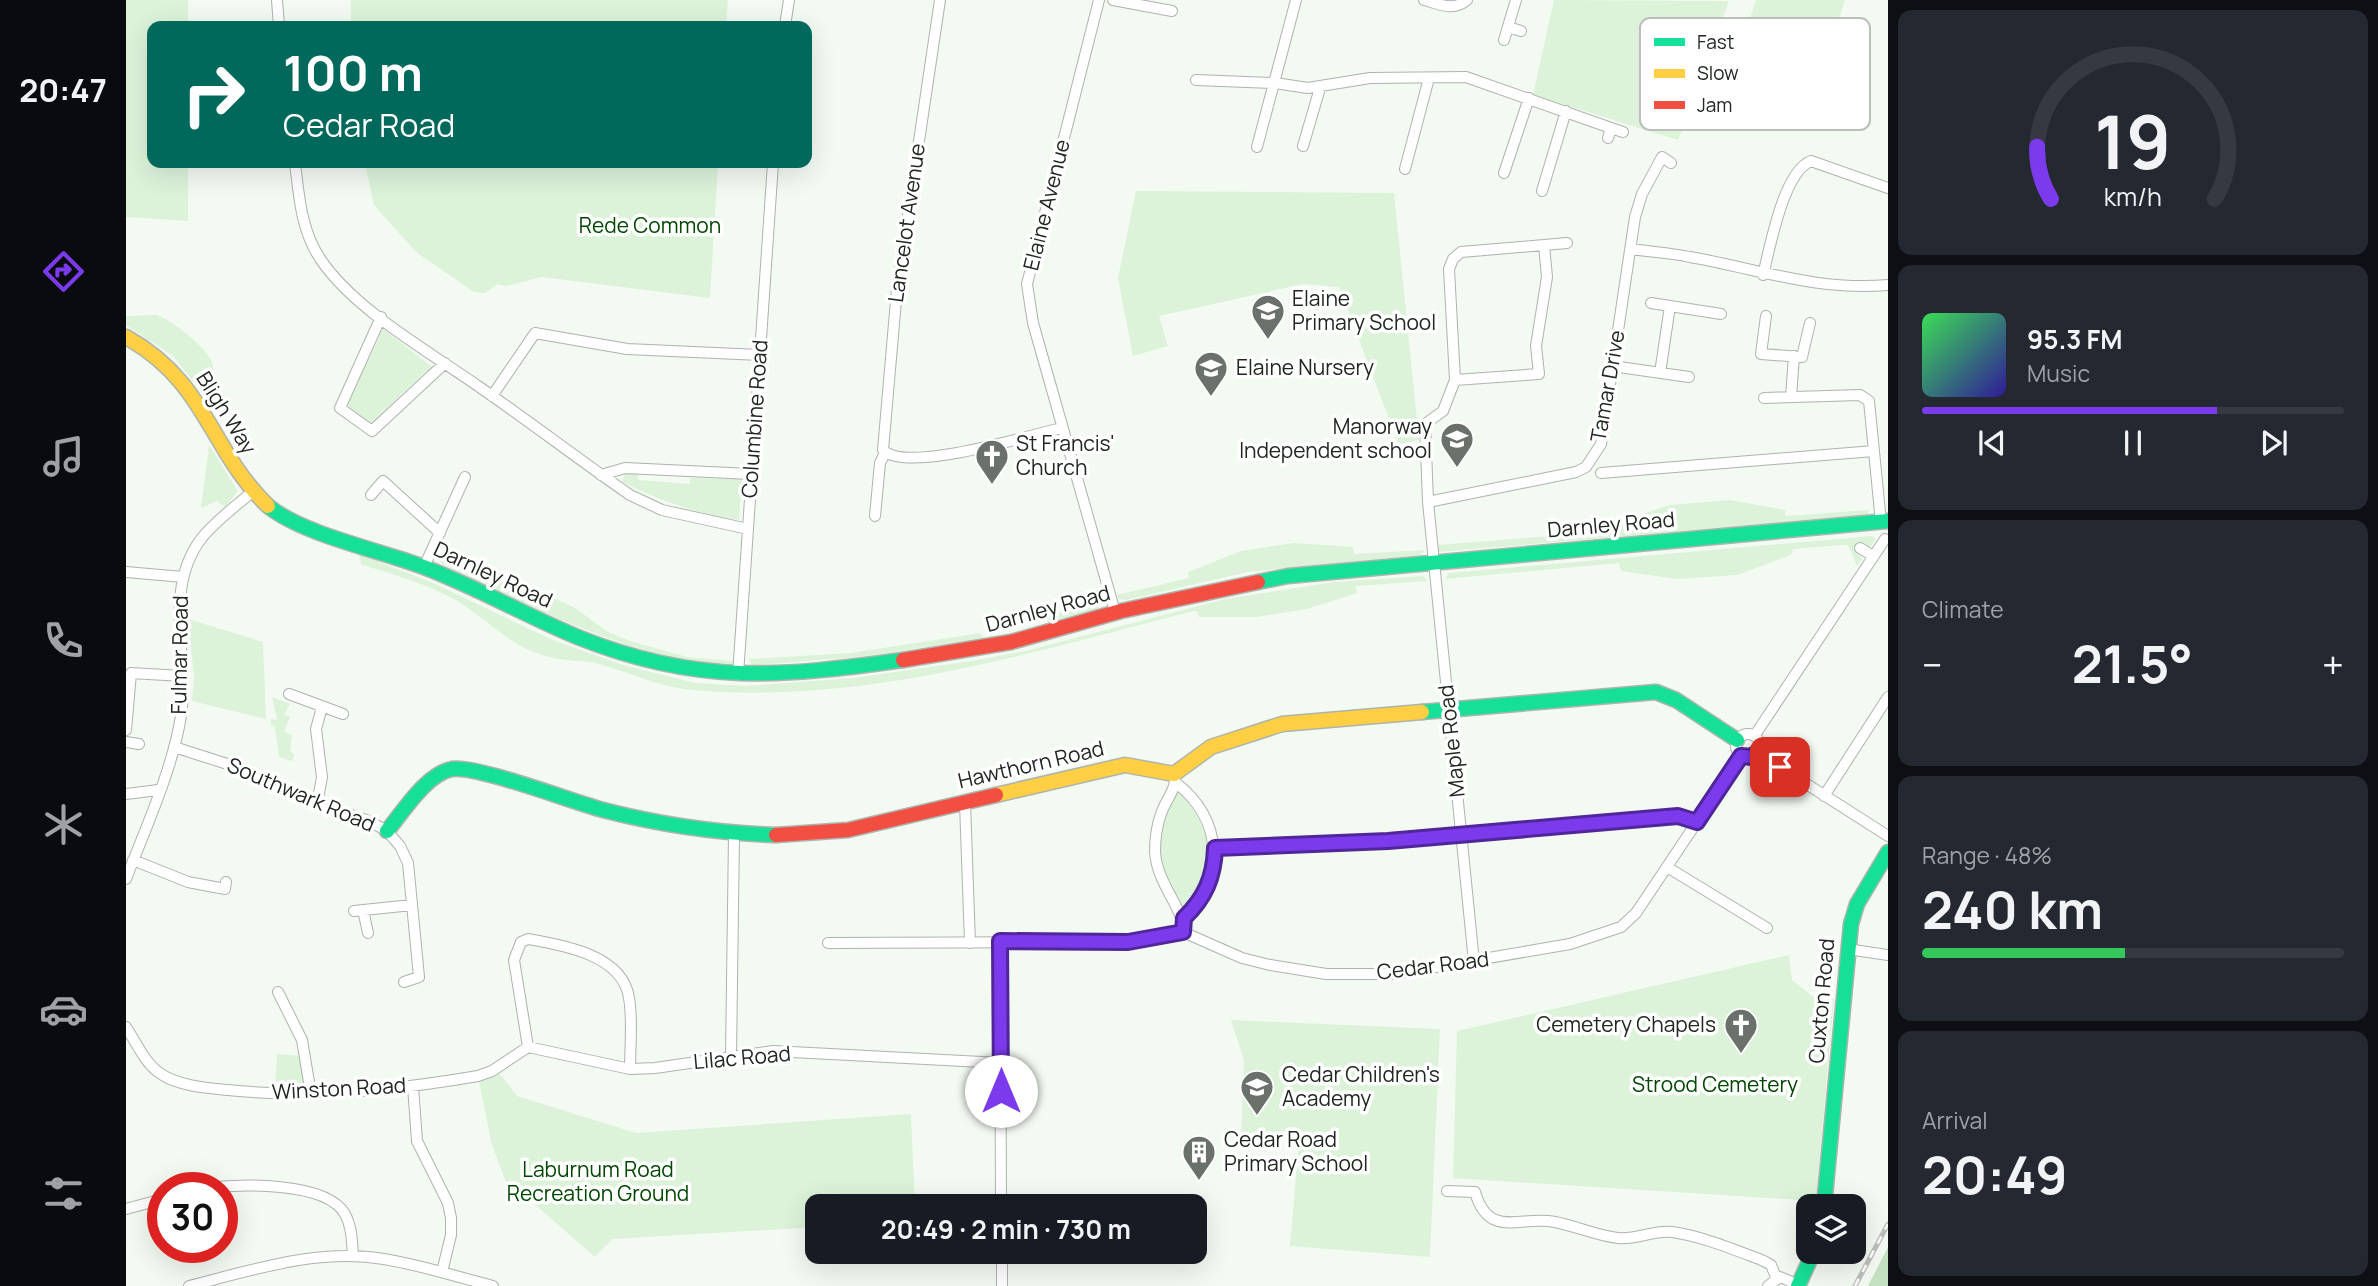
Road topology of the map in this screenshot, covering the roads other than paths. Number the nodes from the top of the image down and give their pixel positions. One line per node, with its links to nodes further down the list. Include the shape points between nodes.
1 (277, 0): 11 (street)
2 (789, 0): 12 (street)
3 (940, 0): 55 (street, Lancelot Avenue, via 897,289)
4 (1099, 0): 54 (street, Elaine Avenue, via 1027,284)
5 (1113, 0): 10 (street)
6 (1296, 0): 18 (street)
7 (1424, 0): 8 (street, via 1447,8)
8 (1467, 0)
9 (1516, 0): 13 (street)
10 (1172, 12)
11 (279, 21)
12 (786, 21)
13 (1508, 27): 14 (street); 15 (street)
14 (1521, 31)
15 (1504, 40)
16 (1429, 78): 19 (street, via 1352,80); 20 (street, via 1466,77); 28 (street)
17 (1196, 79): 18 (street)
18 (1275, 83): 19 (street); 24 (street)
19 (1320, 88): 23 (street)
20 (1529, 98): 21 (street); 29 (street)
21 (1566, 111): 22 (street, via 1609,133); 31 (street)
22 (1623, 132)
23 (1303, 146)
24 (1257, 147)
25 (1671, 163): 34 (street, Tamar Drive, via 1662,157 1642,194)
26 (296, 168): 41 (street, via 301,209 321,260)
27 (773, 168): 44 (street, Columbine Road)
28 (1405, 169)
29 (1504, 173)
30 (1888, 188): 35 (street, via 1811,161 1804,163 1784,197)
31 (1542, 191)
32 (1567, 243): 33 (street)
33 (1544, 245): 50 (street, via 1548,277 1536,346 1539,374); 50 (street, via 1461,252 1452,259)
34 (1631, 249): 35 (street, via 1691,257); 47 (street, Tamar Drive)
35 (1763, 275): 36 (street, via 1813,283)
36 (1888, 285)
37 (1651, 303): 38 (street)
38 (1670, 306): 39 (street); 48 (street)
39 (1721, 314)
40 (1766, 316): 45 (street, via 1760,354)
41 (381, 317): 46 (street); 46 (street, via 340,408 372,430)
42 (1810, 323): 45 (street, via 1802,357)
43 (126, 337): 61 (street, Bligh Way, via 181,379)
44 (760, 355): 51 (street, via 627,349 535,333); 58 (street, Columbine Road)
45 (1794, 356): 52 (street)
46 (445, 363): 51 (street)
47 (1612, 366): 48 (street); 63 (street, Tamar Drive, via 1601,444 1586,467)
48 (1660, 373): 49 (street)
49 (1689, 377)
50 (1455, 380): 63 (street, Maple Road, via 1443,411 1425,424)
51 (492, 396): 59 (street)
52 (1791, 397): 53 (street); 56 (street, via 1860,395 1870,401)
53 (1764, 398)
54 (1062, 428): 55 (street, via 936,457); 75 (street, Elaine Avenue)
55 (884, 450): 64 (street, Lancelot Avenue)
56 (1874, 451): 57 (street); 65 (street)
57 (1601, 473)
58 (751, 474): 59 (street, via 625,468); 66 (street, Columbine Road)
59 (601, 475): 66 (street, via 662,510)
60 (465, 477): 67 (street)
61 (252, 492): 72 (street, Darnley Road, via 271,510 291,520); 74 (street, Fulmar Road, via 201,539)
62 (371, 495): 67 (street, via 383,481)
63 (1428, 502): 71 (street, Maple Road)
64 (875, 516)
65 (1885, 521): 71 (street, Darnley Road)
66 (748, 529): 76 (street, Columbine Road)
67 (440, 533): 72 (street)
68 (1885, 539): 70 (street)
69 (1860, 548): 70 (street)
70 (1873, 556): 84 (street)
71 (1434, 562): 75 (street, Darnley Road, via 1289,576); 81 (street, Maple Road)
72 (424, 567): 76 (street, Darnley Road, via 581,638 687,670)
73 (126, 572): 74 (street)
74 (183, 577): 77 (street, Fulmar Road, via 179,608)
75 (1115, 612): 76 (street, Darnley Road, via 964,652 816,672)
76 (738, 675)
77 (184, 676): 83 (street, via 131,673); 88 (street, Fulmar Road)
78 (289, 694): 80 (street)
79 (1888, 697): 94 (street)
80 (322, 707): 82 (street); 96 (street, via 316,729 322,777)
81 (1449, 709): 85 (street, via 1656,692); 91 (street, via 1255,729 1211,747); 99 (street, Maple Road)
82 (343, 713)
83 (126, 730)
84 (1755, 735): 85 (street, via 1743,734); 89 (street)
85 (1737, 740): 90 (street)
86 (126, 742): 87 (street)
87 (139, 744)
88 (174, 747): 92 (street, Fulmar Road); 96 (street, Southwark Road, via 240,768)
89 (1758, 752): 90 (street); 94 (street)
90 (1741, 756): 97 (street, Cedar Road)
91 (1175, 778): 95 (street, Hawthorn Road, via 1125,765); 102 (street, via 1203,811); 109 (street, via 1160,816 1156,852 1164,888)
92 (158, 790): 93 (street); 104 (street, Fulmar Road)
93 (126, 794)
94 (1824, 796): 101 (street)
95 (965, 803): 100 (street, Hawthorn Road, via 808,836); 115 (street)
96 (317, 804): 98 (street, Southwark Road, via 349,812)
97 (1697, 822): 99 (street, via 1678,816); 105 (street, Cedar Road)
98 (387, 831): 100 (street, Hawthorn Road, via 433,778 452,769 687,830); 108 (street, Southwark Road, via 408,863)
99 (1461, 834): 102 (street); 118 (street, Maple Road)
100 (734, 835): 123 (street)
101 (1888, 836)
102 (1215, 848): 109 (street, via 1208,887)
103 (1888, 852): 116 (street, Cuxton Road, via 1857,904)
104 (133, 860): 106 (street, Fulmar Road); 107 (street, via 206,886 225,889)
105 (1667, 867): 110 (street); 118 (street, Cedar Road, via 1621,927 1570,944)
106 (126, 878)
107 (226, 882)
108 (412, 905): 112 (street, via 359,911); 119 (street, Southwark Road, via 419,978)
109 (1184, 918): 111 (street)
110 (1767, 928)
111 (1183, 932): 113 (street, via 1128,942); 118 (street, Cedar Road, via 1242,958 1326,974 1395,974)
112 (368, 933)
113 (1000, 941): 115 (street); 124 (street)
114 (828, 943): 115 (street)
115 (970, 943)
116 (1847, 949): 117 (street); 131 (street, Cuxton Road)
117 (1888, 955)
118 (1474, 962)
119 (404, 982)
120 (278, 992): 127 (street, via 302,1040)
121 (126, 1027): 127 (street, Winston Road, via 150,1063 170,1078 235,1091)
122 (528, 1047): 125 (street, Lilac Road); 125 (street, via 514,960 521,942 528,939 584,953 619,975 629,997); 126 (street, Winston Road, via 485,1073)
123 (731, 1056): 124 (street, Lilac Road, via 773,1051); 125 (street, Lilac Road)
124 (1001, 1063): 130 (street)
125 (630, 1069)
126 (413, 1086): 127 (street, Winston Road); 137 (street, via 417,1141 451,1218)
127 (311, 1094)
128 (238, 1188): 134 (street, via 283,1188 327,1198 344,1212)
129 (1447, 1191): 138 (street, via 1475,1192 1488,1216 1511,1224 1552,1221 1619,1238 1657,1231 1687,1235 1764,1261)
130 (1001, 1194)
131 (1825, 1194)
132 (147, 1203): 133 (street)
133 (126, 1209)
134 (354, 1256): 137 (street); 140 (street, via 286,1261)
135 (1002, 1264): 142 (street)
136 (1808, 1264): 144 (street)
137 (442, 1272): 139 (street)
138 (1776, 1277): 143 (street); 144 (street)
139 (475, 1284): 141 (street)
140 (189, 1286)
141 (493, 1286)
142 (1002, 1286)
143 (1768, 1286)
144 (1799, 1286)

